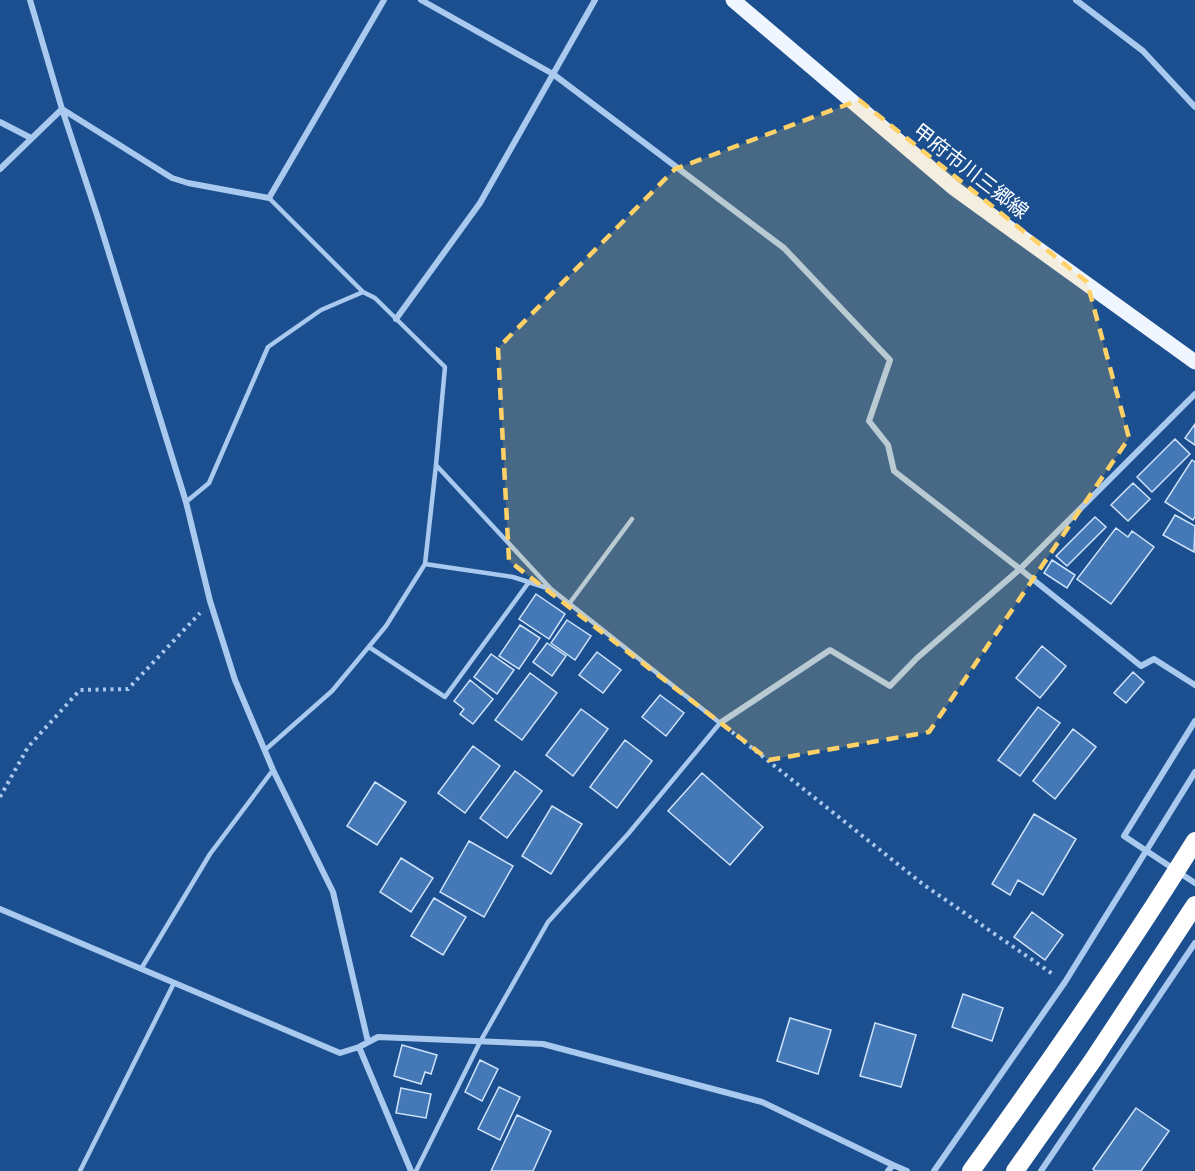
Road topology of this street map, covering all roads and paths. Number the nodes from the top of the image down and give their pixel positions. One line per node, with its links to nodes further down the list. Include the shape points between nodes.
1 (30, 0): 9 (street)
2 (384, 0): 13 (street)
3 (421, 0): 7 (street)
4 (595, 0): 7 (street)
5 (733, 0): 16 (main road, 甲府市川三郷線, via 955,189)
6 (1076, 0): 8 (street, via 1143,51)
7 (553, 74): 15 (street, via 480,202); 22 (street, via 784,248 890,360 869,421 888,445 894,471)
8 (1195, 106)
9 (62, 109): 11 (street); 13 (street, via 172,178); 19 (street)
10 (0, 122): 11 (street)
11 (31, 138): 12 (street)
12 (0, 169)
13 (269, 198): 14 (lane)
14 (363, 292): 15 (lane); 19 (lane, via 321,310 268,347 209,483)
15 (396, 319): 18 (lane, via 445,367)
16 (1195, 362)
17 (1195, 394): 22 (street)
18 (436, 465): 21 (lane); 24 (lane)
19 (186, 502): 25 (street)
20 (632, 519): 26 (lane)
21 (425, 564): 23 (lane); 27 (lane)
22 (1020, 569): 28 (street, via 1141,666 1154,659); 30 (street, via 890,686 830,650)
23 (529, 582): 24 (lane); 27 (lane, via 445,697)
24 (551, 590): 26 (lane)
25 (210, 602): 31 (street, via 235,680); 34 (path, via 128,689 80,690 28,747)
26 (569, 604): 30 (lane)
27 (369, 646): 31 (lane, via 332,691)
28 (1195, 685)
29 (1195, 721): 36 (street, via 1124,836)
30 (720, 723): 43 (path, via 924,885); 45 (lane, via 548,922)
31 (265, 750): 32 (street)
32 (273, 770): 41 (lane, via 210,854); 44 (street, via 333,892)
33 (1195, 772): 36 (street)
34 (0, 797)
35 (1195, 840): 54 (highway, bridge, via 1075,1024)
36 (1146, 851): 37 (street); 43 (street)
37 (1195, 883)
38 (1195, 905): 55 (highway)
39 (0, 909): 41 (street)
40 (1195, 943): 56 (street)
41 (141, 969): 42 (street)
42 (174, 982): 46 (street, via 340,1053); 48 (lane)
43 (1065, 982): 53 (street)
44 (368, 1042): 45 (street, via 378,1037); 46 (street)
45 (480, 1042): 47 (street, via 543,1044 762,1102); 50 (lane)
46 (359, 1047): 49 (street)
47 (893, 1165): 51 (street); 52 (street)
48 (80, 1171)
49 (411, 1171)
50 (416, 1171)
51 (888, 1171)
52 (907, 1171)
53 (934, 1171)
54 (971, 1171)
55 (1015, 1171)
56 (1041, 1171)

